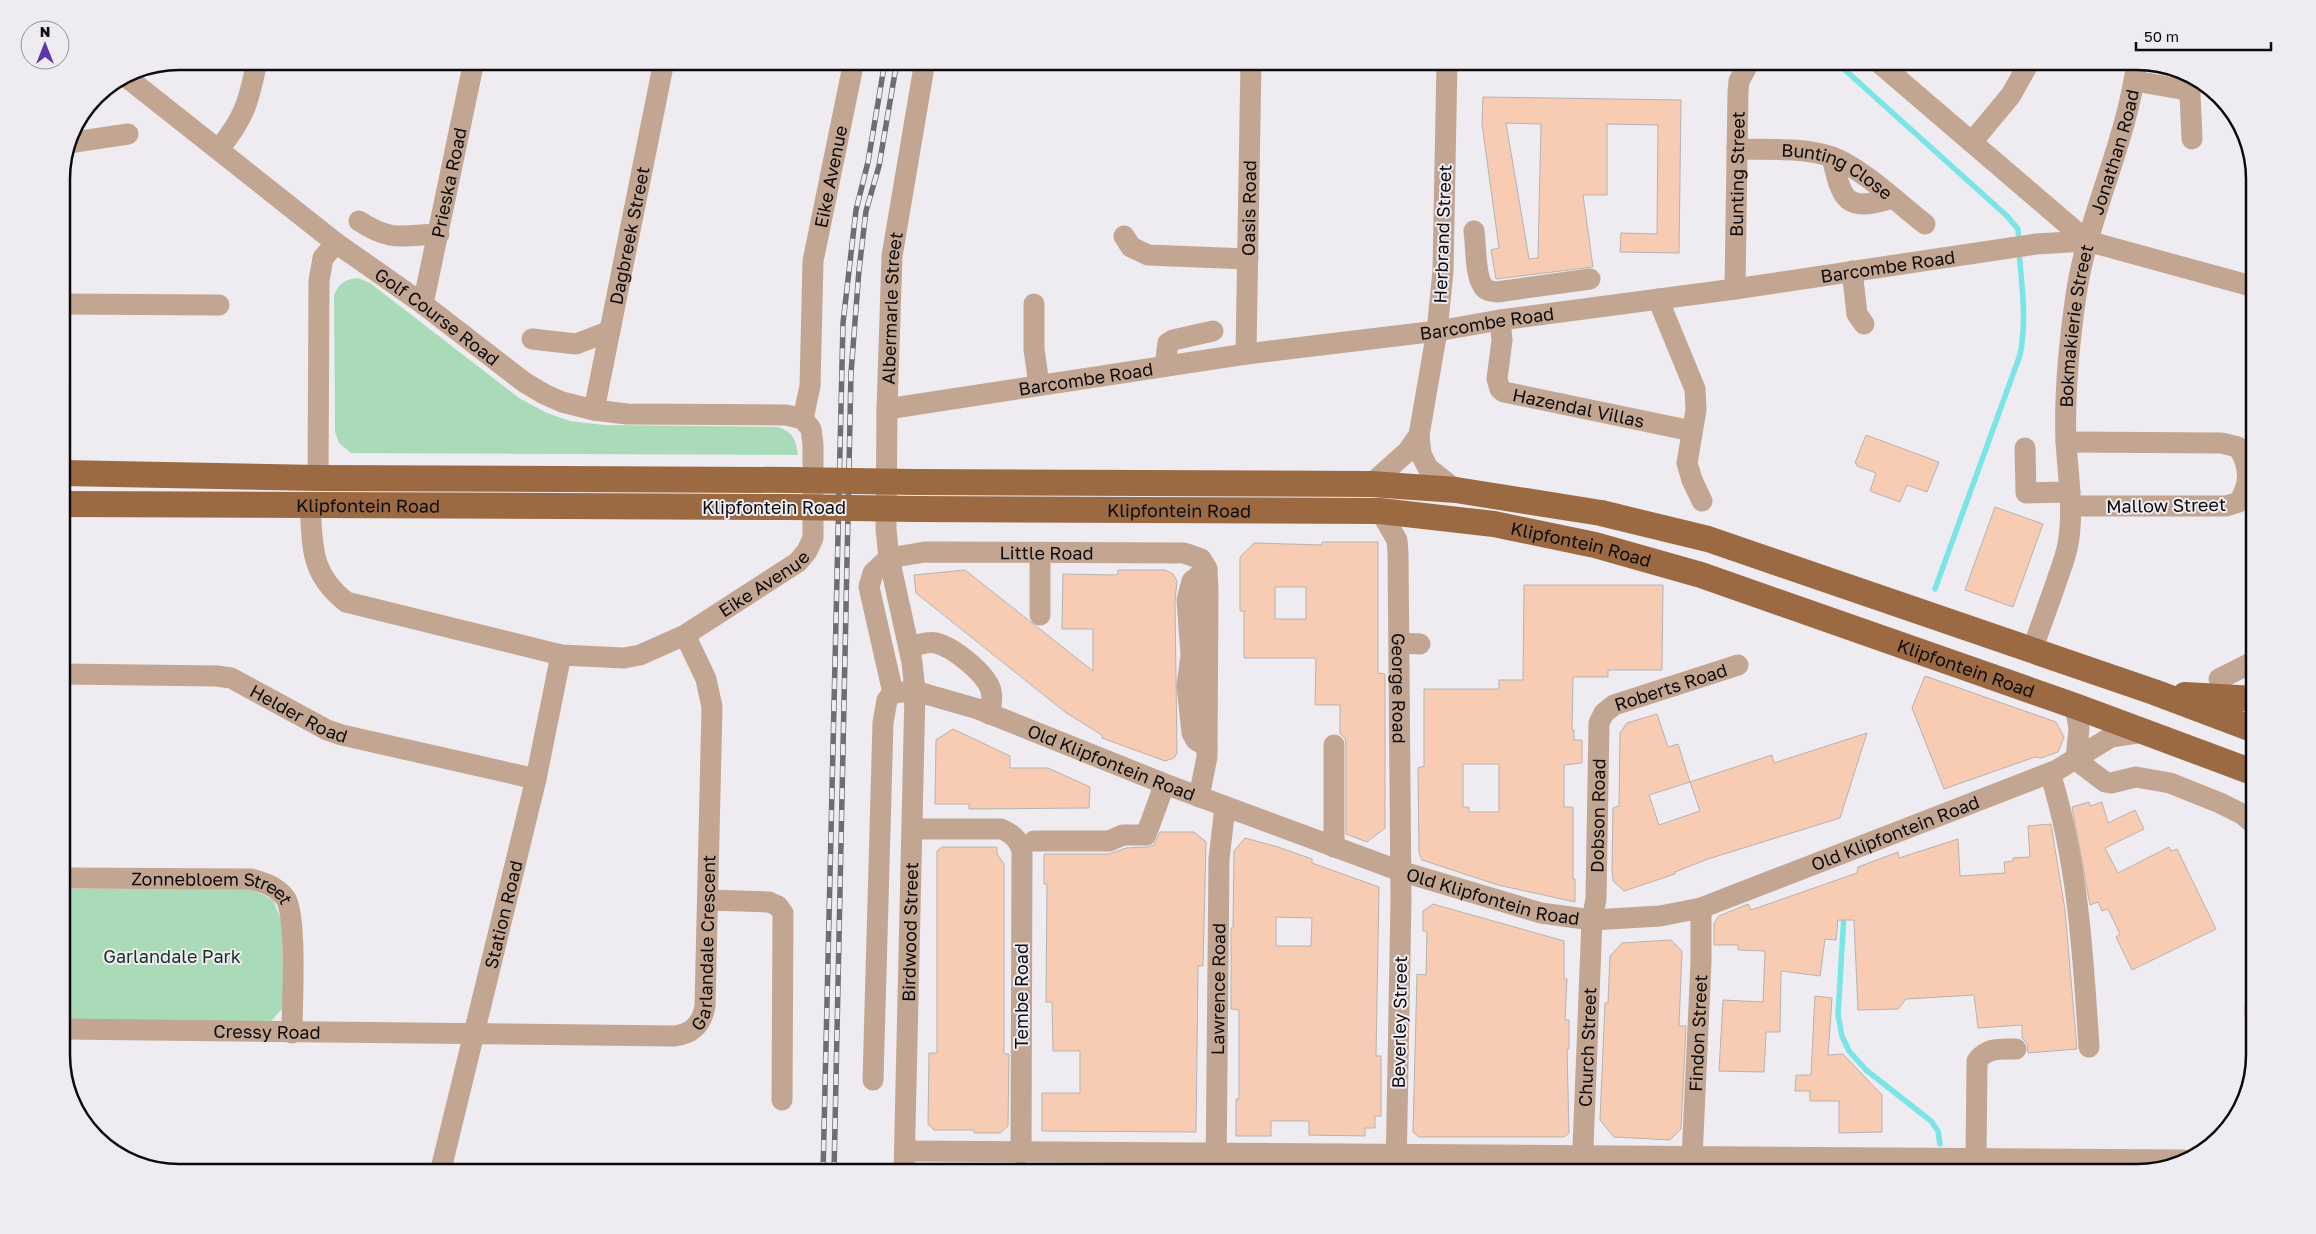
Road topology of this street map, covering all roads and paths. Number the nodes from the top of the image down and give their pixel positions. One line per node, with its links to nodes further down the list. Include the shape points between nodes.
1 (256, 70): 17 (street, via 242,118)
2 (472, 70): 23 (street, Prieska Road)
3 (662, 70): 40 (street, Dagbreek Street)
4 (852, 70): 49 (street, Eike Avenue, via 813,262 810,386)
5 (923, 70): 47 (street, Albermarle Street, via 892,256)
6 (1251, 70): 28 (street, Oasis Road)
7 (1447, 70): 27 (street, Herbrand Street)
8 (1745, 70): 18 (street, Bunting Street, via 1739,81)
9 (1888, 70): 16 (street, Bokmakierie Street)
10 (2025, 70): 16 (street, via 2011,95)
11 (2136, 71): 14 (street, via 2190,93); 25 (street, Jonathan Road, via 2102,200)
12 (132, 81): 17 (street, Golf Course Road)
13 (128, 134): 15 (street)
14 (2192, 139)
15 (77, 142)
16 (1972, 142): 25 (street, Bokmakierie Street)
17 (219, 149): 26 (street, Golf Course Road)
18 (1737, 149): 19 (street, Bunting Close, via 1804,152); 32 (street, Bunting Street)
19 (1832, 157): 20 (street, Bunting Close, via 1862,174); 20 (street, via 1839,184 1850,202 1860,205)
20 (1892, 198): 22 (street, Bunting Close)
21 (359, 221): 23 (street, via 390,236 410,238)
22 (1925, 224)
23 (439, 234): 35 (street, Prieska Road)
24 (1124, 236): 28 (street, via 1131,246 1148,255)
25 (2087, 241): 29 (street, Barcombe Road, via 2036,244); 31 (street); 52 (street, Bokmakierie Street, via 2070,345)
26 (336, 243): 35 (street, Golf Course Road); 56 (street, via 323,258 319,281)
27 (1444, 243): 30 (street, via 1475,236 1479,279 1483,287 1497,292); 42 (street, Herbrand Street)
28 (1248, 259): 44 (street, Oasis Road)
29 (1852, 271): 32 (street, Barcombe Road); 39 (street, via 1857,314)
30 (1590, 279)
31 (2246, 285)
32 (1735, 289): 33 (street, Barcombe Road)
33 (1658, 299): 38 (street, Barcombe Road); 50 (street, via 1695,389)
34 (70, 304): 37 (street)
35 (424, 304): 48 (street, Golf Course Road, via 524,382 562,402)
36 (1034, 304): 46 (street)
37 (220, 305)
38 (1500, 320): 42 (street, Barcombe Road); 50 (street, Hazendal Villas, via 1498,383 1504,392)
39 (1864, 324)
40 (610, 331): 43 (street, via 576,344); 48 (street, Dagbreek Street)
41 (1213, 331): 45 (street, via 1168,343)
42 (1437, 331): 44 (street, Barcombe Road); 51 (street, Herbrand Street)
43 (532, 339)
44 (1246, 354): 45 (street, Barcombe Road)
45 (1165, 366): 46 (street, Barcombe Road)
46 (1038, 385): 47 (street, Barcombe Road)
47 (886, 409): 66 (street, Albermarle Street)
48 (594, 410): 49 (street, Golf Course Road, via 648,414 786,415)
49 (803, 419): 68 (street, Eike Avenue, via 811,429 813,445 813,538 807,551 781,574)
50 (1692, 431): 61 (street, via 1688,470)
51 (1419, 435): 57 (street, Herbrand Street, via 1408,451); 58 (street, Herbrand Street, via 1421,454 1428,468)
52 (2066, 442): 54 (street, Mallow Street, via 2220,443 2238,447); 60 (street, Bokmakierie Street)
53 (2025, 448): 60 (street, Mallow Street, via 2026,493)
54 (2246, 459)
55 (70, 474): 56 (main road, Klipfontein Road)
56 (318, 478): 57 (main road, Klipfontein Road, bridge)
57 (1371, 484): 58 (main road, Klipfontein Road)
58 (1456, 490): 72 (main road, Klipfontein Road, via 1601,513 1708,539)
59 (2246, 492): 60 (street, Mallow Street, via 2239,502 2226,506)
60 (2070, 499): 72 (street, Bokmakierie Street, via 2068,545)
61 (1702, 501)
62 (70, 504): 63 (main road, Klipfontein Road)
63 (310, 506): 64 (main road, Klipfontein Road, bridge); 73 (street, Eike Avenue, via 313,550 320,573 329,588 346,602)
64 (1380, 511): 69 (street, George Road, via 1397,540); 82 (main road, Klipfontein Road, via 1494,524 1595,545 1701,575)
65 (1040, 553): 66 (street, Little Road, via 925,552); 67 (street); 93 (street, Little Road, via 1184,553 1192,554 1204,564 1199,654 1207,747)
66 (889, 558): 71 (street); 80 (street, via 873,573 869,587)
67 (1040, 615)
68 (685, 635): 73 (street, Eike Avenue, via 640,655 624,658); 103 (street, Garlandale Crescent, via 706,678 712,707)
69 (1399, 643): 70 (street); 99 (street, George Road)
70 (1420, 644)
71 (909, 646): 78 (street); 84 (street, via 935,643 963,658 988,684)
72 (2032, 651): 79 (main road, Klipfontein Road)
73 (561, 655): 91 (street, Station Road)
74 (1738, 665): 83 (street, Roberts Road, via 1614,705)
75 (2246, 665): 77 (street)
76 (70, 674): 91 (street, Helder Road, via 231,678 334,732)
77 (2218, 678)
78 (916, 691): 80 (street); 84 (street, Old Klipfontein Road); 96 (street, Birdwood Street)
79 (2154, 692): 81 (main road); 85 (main road, Klipfontein Road)
80 (893, 693): 101 (street, via 886,700 883,723)
81 (2246, 699)
82 (2075, 706): 86 (main road, Klipfontein Road); 88 (street, via 2078,728)
83 (1604, 713): 105 (street, Dobson Road, via 1597,729 1596,900)
84 (990, 714): 93 (street, Old Klipfontein Road)
85 (2246, 727)
86 (2144, 732): 88 (street, Old Klipfontein Road, via 2111,737); 89 (main road, Klipfontein Road)
87 (1334, 745): 98 (street)
88 (2076, 760): 90 (street, Old Klipfontein Road); 95 (street, via 2105,782 2111,784 2150,778 2220,804)
89 (2246, 770)
90 (2050, 773): 104 (street, Old Klipfontein Road); 111 (street, via 2061,809 2081,921)
91 (536, 779): 108 (street, Station Road)
92 (1161, 794): 97 (street, via 1146,835 1123,835 1109,841)
93 (1200, 797): 94 (street, Old Klipfontein Road)
94 (1225, 807): 98 (street, Old Klipfontein Road); 123 (street, Lawrence Road, via 1219,859)
95 (2246, 817)
96 (912, 830): 97 (street, via 1001,830); 102 (street, Birdwood Street)
97 (1026, 841): 116 (street, Tembe Road, via 1022,850)
98 (1334, 847): 99 (street, Old Klipfontein Road)
99 (1400, 871): 105 (street, Old Klipfontein Road, via 1541,913); 124 (street, Beverley Street)
100 (70, 878): 107 (street, Zonnebloem Street, via 251,878 275,888 285,898 292,921)
101 (878, 880): 102 (street); 109 (street)
102 (912, 880): 110 (street, Birdwood Street)
103 (708, 900): 108 (street, Garlandale Crescent, via 705,1006 700,1022 688,1033 674,1036); 114 (street, via 769,902 783,913)
104 (1701, 908): 105 (street, Old Klipfontein Road, via 1660,916); 117 (street, Findon Street)
105 (1592, 920): 125 (street, Church Street)
106 (70, 1029): 107 (street, Cressy Road)
107 (292, 1033): 108 (street, Cressy Road)
108 (473, 1035): 121 (street, Station Road)
109 (875, 1045): 110 (street); 113 (street)
110 (908, 1046): 115 (street, Birdwood Street)
111 (2089, 1046)
112 (2016, 1049): 118 (street, via 1992,1050 1977,1061)
113 (873, 1080)
114 (782, 1100)
115 (906, 1152): 116 (street); 122 (street, Birdwood Street)
116 (1021, 1153): 120 (street)
117 (1692, 1158): 126 (street); 127 (street)
118 (1976, 1159): 128 (street); 129 (street)
119 (2157, 1162): 130 (street)
120 (1093, 1163): 123 (street)
121 (442, 1164)
122 (905, 1164)
123 (1216, 1164): 124 (street)
124 (1396, 1164)
125 (1582, 1164)
126 (1598, 1164)
127 (1884, 1164)
128 (1956, 1164)
129 (2059, 1164)
130 (2123, 1164)

